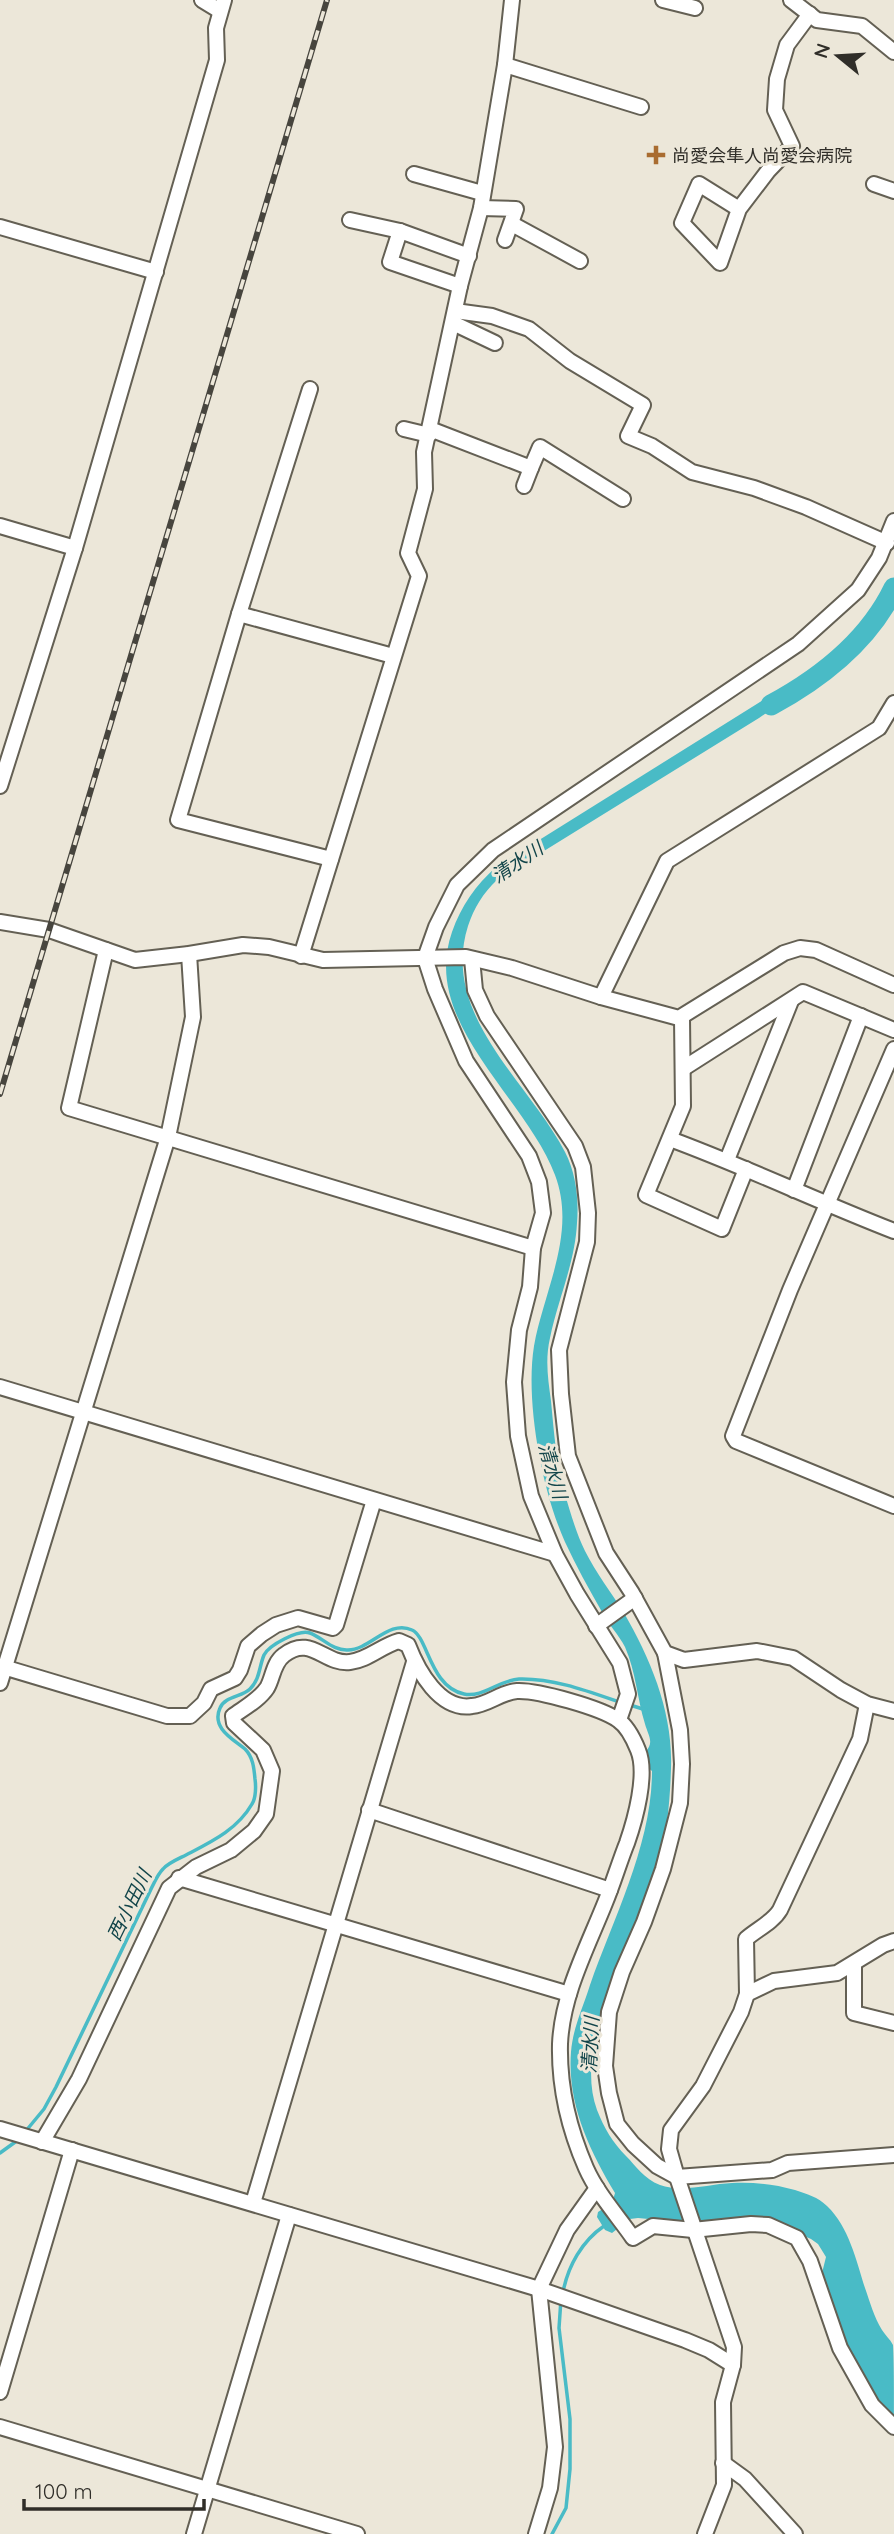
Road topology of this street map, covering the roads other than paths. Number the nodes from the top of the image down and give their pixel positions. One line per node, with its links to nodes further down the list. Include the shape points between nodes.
1 (202, 0): 5 (street)
2 (512, 0): 9 (street)
3 (663, 0): 6 (street)
4 (791, 0): 7 (street)
5 (222, 5): 24 (street, via 216,28 218,60)
6 (695, 8)
7 (810, 14): 8 (street, via 817,20 862,26); 16 (street, via 787,45 777,79 775,110 792,146)
8 (894, 52)
9 (505, 65): 10 (street); 14 (street)
10 (641, 107)
11 (414, 174): 14 (street)
12 (874, 184): 13 (street)
13 (894, 191)
14 (482, 193): 15 (street)
15 (481, 208): 18 (street, via 516,209); 22 (street)
16 (739, 209): 16 (street, via 720,263 682,223 699,184)
17 (350, 220): 20 (street)
18 (512, 224): 21 (street); 23 (street)
19 (0, 227): 24 (street)
20 (400, 232): 22 (street); 25 (street, via 390,262)
21 (505, 240)
22 (469, 256): 25 (street)
23 (580, 261)
24 (156, 272): 37 (street)
25 (460, 286): 26 (street)
26 (454, 317): 27 (street); 30 (street); 36 (street, via 492,316 529,329 570,361 643,405 628,436 692,472 806,507)
27 (495, 342)
28 (310, 388): 38 (street)
29 (404, 429): 30 (street)
30 (429, 432): 31 (street); 39 (street, via 424,452 425,489 408,552 419,576)
31 (531, 468): 32 (street); 33 (street, via 540,447)
32 (524, 486)
33 (623, 499)
34 (894, 521): 36 (street)
35 (0, 526): 37 (street)
36 (887, 543): 47 (street, via 858,590 798,644 493,850 457,885 436,927)
37 (75, 548): 41 (street)
38 (239, 614): 39 (street); 42 (street, via 178,820)
39 (393, 656): 42 (street)
40 (894, 703): 50 (street, via 879,727 667,861)
41 (0, 786)
42 (331, 859): 46 (street)
43 (0, 922): 44 (street, via 49,930)
44 (106, 950): 45 (street, via 135,960); 57 (street, via 69,1108)
45 (189, 954): 46 (street, via 243,945); 57 (street, via 193,1017)
46 (301, 956): 47 (street, via 342,961)
47 (430, 958): 48 (street); 64 (street, via 435,989 466,1061 529,1156 539,1182 544,1213)
48 (469, 958): 50 (street); 70 (street, via 475,990 487,1016 575,1146 583,1167 587,1242 559,1350 568,1456 606,1553)
49 (894, 985): 53 (street, via 816,950 800,948 784,953)
50 (601, 997): 53 (street)
51 (790, 1001): 52 (street, via 803,992); 56 (street); 59 (street)
52 (861, 1016): 54 (street); 61 (street)
53 (682, 1018): 56 (street)
54 (894, 1030)
55 (894, 1049): 62 (street)
56 (684, 1068): 58 (street, via 683,1106)
57 (168, 1137): 64 (street); 66 (street)
58 (670, 1139): 59 (street); 60 (street, via 646,1195 722,1229)
59 (727, 1160): 60 (street)
60 (746, 1169): 61 (street)
61 (794, 1190): 62 (street)
62 (826, 1204): 63 (street); 68 (street, via 733,1436)
63 (894, 1231)
64 (533, 1248): 69 (street, via 514,1382 518,1436 531,1496)
65 (0, 1387): 66 (street)
66 (84, 1413): 67 (street); 74 (street)
67 (374, 1500): 69 (street); 74 (street, via 336,1625 332,1628 298,1618 269,1630 248,1646 235,1678 211,1689 190,1716 167,1716)
68 (894, 1506)
69 (555, 1554): 71 (street)
70 (635, 1598): 71 (street); 72 (street)
71 (596, 1626): 78 (street, via 620,1662 628,1694)
72 (665, 1653): 76 (street, via 684,1660 757,1651 793,1658); 92 (street, via 680,1730 680,1803 663,1869 608,2012 605,2066 617,2124 657,2166)
73 (414, 1662): 78 (street, via 442,1697 458,1706 474,1707 513,1691 528,1691); 79 (street); 80 (street, via 408,1645 399,1641 363,1660 345,1663 308,1647 283,1655 266,1689 233,1716 234,1723 264,1750 272,1771 266,1814 232,1850)
74 (2, 1667): 75 (street)
75 (0, 1683)
76 (867, 1704): 77 (street); 86 (street, via 860,1740 780,1910 746,1939)
77 (894, 1711)
78 (619, 1720): 81 (street, via 640,1754 640,1796)
79 (369, 1810): 81 (street); 82 (street)
80 (179, 1878): 82 (street); 89 (street, via 169,1888 79,2079)
81 (610, 1890): 85 (street)
82 (334, 1925): 85 (street); 94 (street)
83 (894, 1941): 84 (street)
84 (854, 1965): 86 (street, via 837,1973 774,1981); 87 (street, via 853,2013)
85 (569, 1994): 93 (street, via 561,2041 562,2087 586,2168)
86 (747, 1994): 92 (street, via 703,2086 671,2130 669,2149)
87 (894, 2023)
88 (6, 2131): 89 (street)
89 (38, 2141): 90 (street)
90 (72, 2150): 94 (street); 99 (street)
91 (894, 2155): 92 (street)
92 (677, 2177): 96 (street)
93 (597, 2188): 96 (street, via 633,2238 653,2226); 97 (street, via 567,2230)
94 (253, 2203): 95 (street)
95 (289, 2215): 97 (street); 103 (street)
96 (693, 2230): 98 (street, via 728,2326); 101 (street, via 768,2225 797,2238 810,2261 840,2348 872,2405)
97 (544, 2291): 98 (street, via 709,2350); 106 (street, via 555,2447 550,2487)
98 (733, 2365): 102 (street, via 723,2402)
99 (0, 2392)
100 (0, 2427): 103 (street)
101 (894, 2427)
102 (723, 2463): 107 (street, via 724,2485); 108 (street, via 745,2479)
103 (207, 2490): 104 (street); 105 (street)
104 (194, 2534)
105 (357, 2534)
106 (536, 2534)
107 (705, 2534)
108 (795, 2534)

